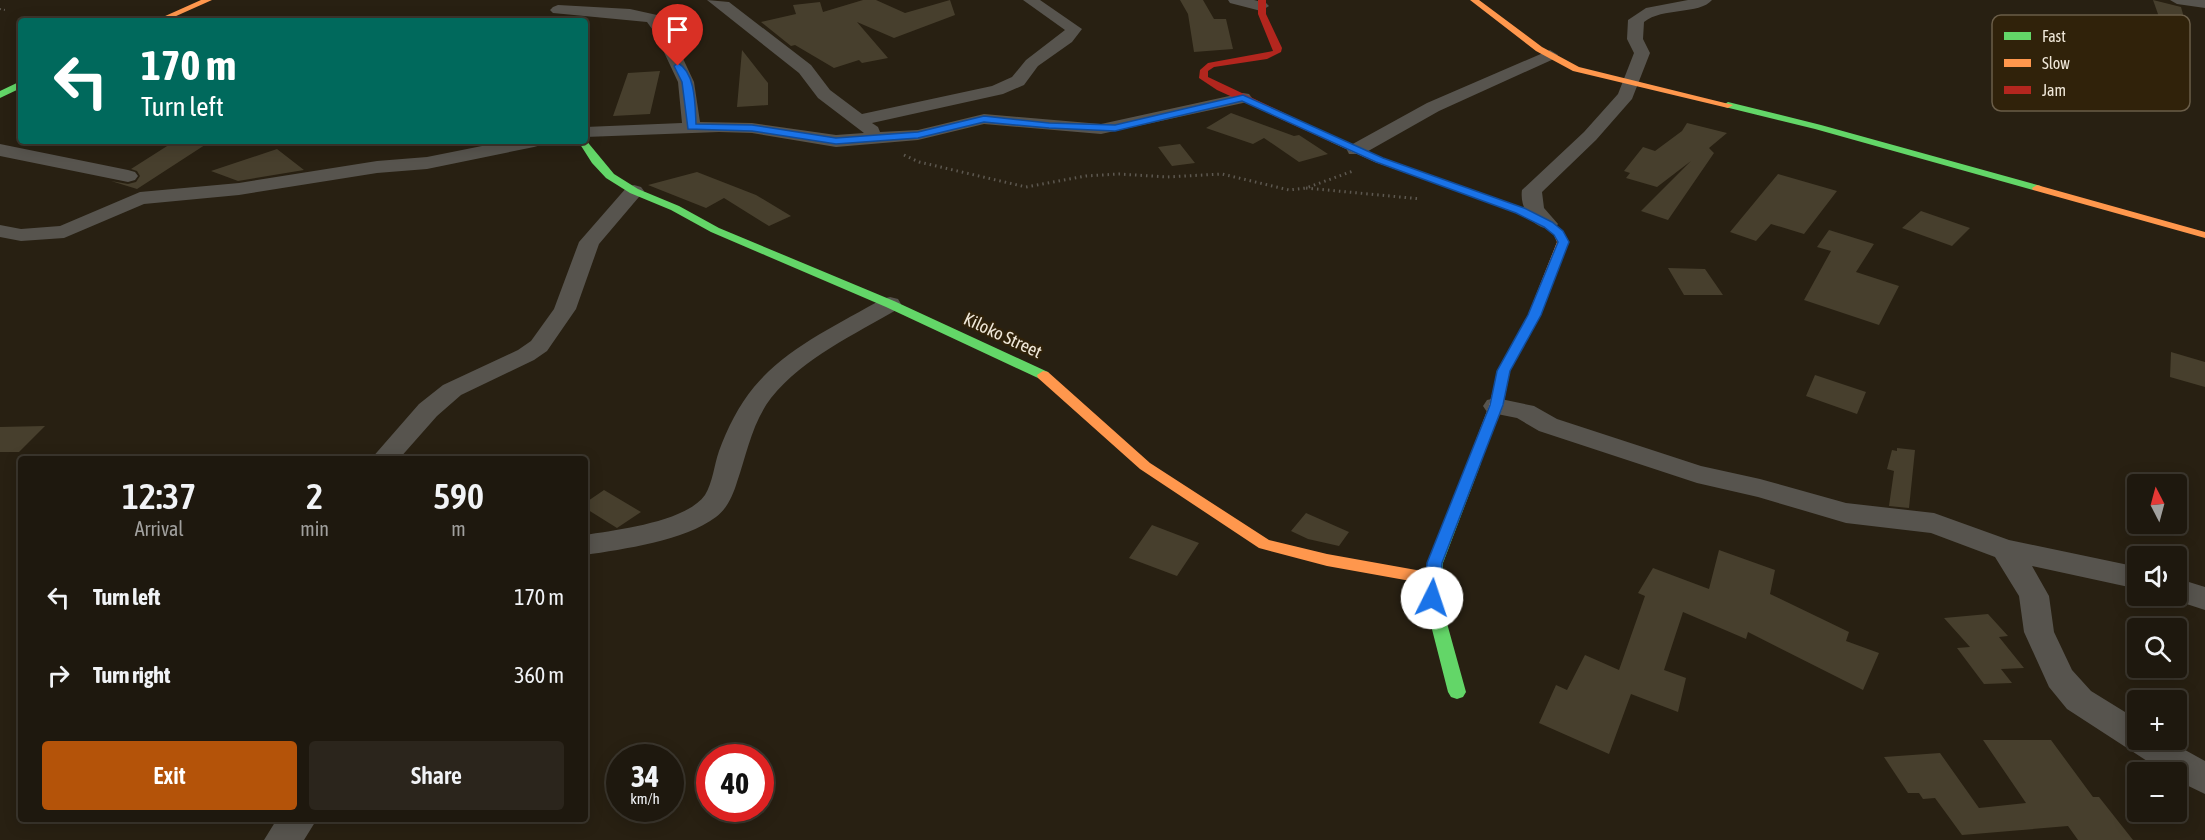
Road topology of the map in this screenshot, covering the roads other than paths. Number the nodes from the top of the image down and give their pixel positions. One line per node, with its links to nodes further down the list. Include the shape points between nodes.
1 (208, 0): 12 (street)
2 (543, 0): 11 (street)
3 (714, 0): 18 (street, via 805,69 824,94)
4 (1030, 0): 18 (street, via 1074,29 1032,63 1018,81 997,90)
5 (1235, 0): 9 (street)
6 (1474, 0): 13 (street)
7 (1705, 0): 14 (street, via 1648,12 1636,20 1635,39 1642,53)
8 (2177, 0): 10 (street)
9 (1262, 3): 17 (street, via 1262,14 1277,52 1211,65 1203,74 1209,82)
10 (2205, 4)
11 (561, 15): 19 (street, via 630,14 652,18 686,82)
12 (165, 18)
13 (1550, 55): 14 (street, via 1576,69); 25 (street, via 1433,107)
14 (1630, 83): 28 (street, via 1626,95 1590,135 1532,190 1532,207); 30 (street, via 1818,127)
15 (18, 86): 16 (street)
16 (0, 95)
17 (1243, 98): 21 (street, via 1115,128 984,119 918,135); 25 (street)
18 (860, 120): 21 (street)
19 (691, 126): 20 (street); 21 (street, via 752,128 836,141)
20 (588, 132)
21 (880, 139)
22 (519, 144): 29 (street, via 427,163 239,189 140,198 64,232 21,235)
23 (585, 144): 27 (street, Kiloko Street, via 610,176)
24 (0, 150): 26 (street)
25 (1356, 150): 28 (street)
26 (128, 176)
27 (633, 191): 31 (street, Kiloko Street, via 732,238); 33 (street, via 589,242 565,309 538,346 452,390)
28 (1548, 224): 32 (street, via 1563,242 1534,315 1504,371)
29 (0, 231)
30 (2205, 235)
31 (890, 304): 34 (street, via 778,375 763,392 733,449 715,502 693,518 668,528); 37 (street, Kiloko Street, via 1040,372 1145,466 1264,544)
32 (1496, 405): 35 (street, via 1697,474 1846,513 1935,523); 37 (street, via 1435,563)
33 (387, 456)
34 (588, 544)
35 (2005, 550): 36 (street); 41 (street, via 2034,596 2039,632 2060,678 2079,700)
36 (2127, 576)
37 (1433, 579): 40 (street, via 1432,598)
38 (2187, 592): 39 (street)
39 (2205, 598)
40 (1457, 692)
41 (2127, 732)
42 (2156, 750): 43 (street)
43 (2205, 780)
44 (297, 822): 45 (street)
45 (282, 840)

